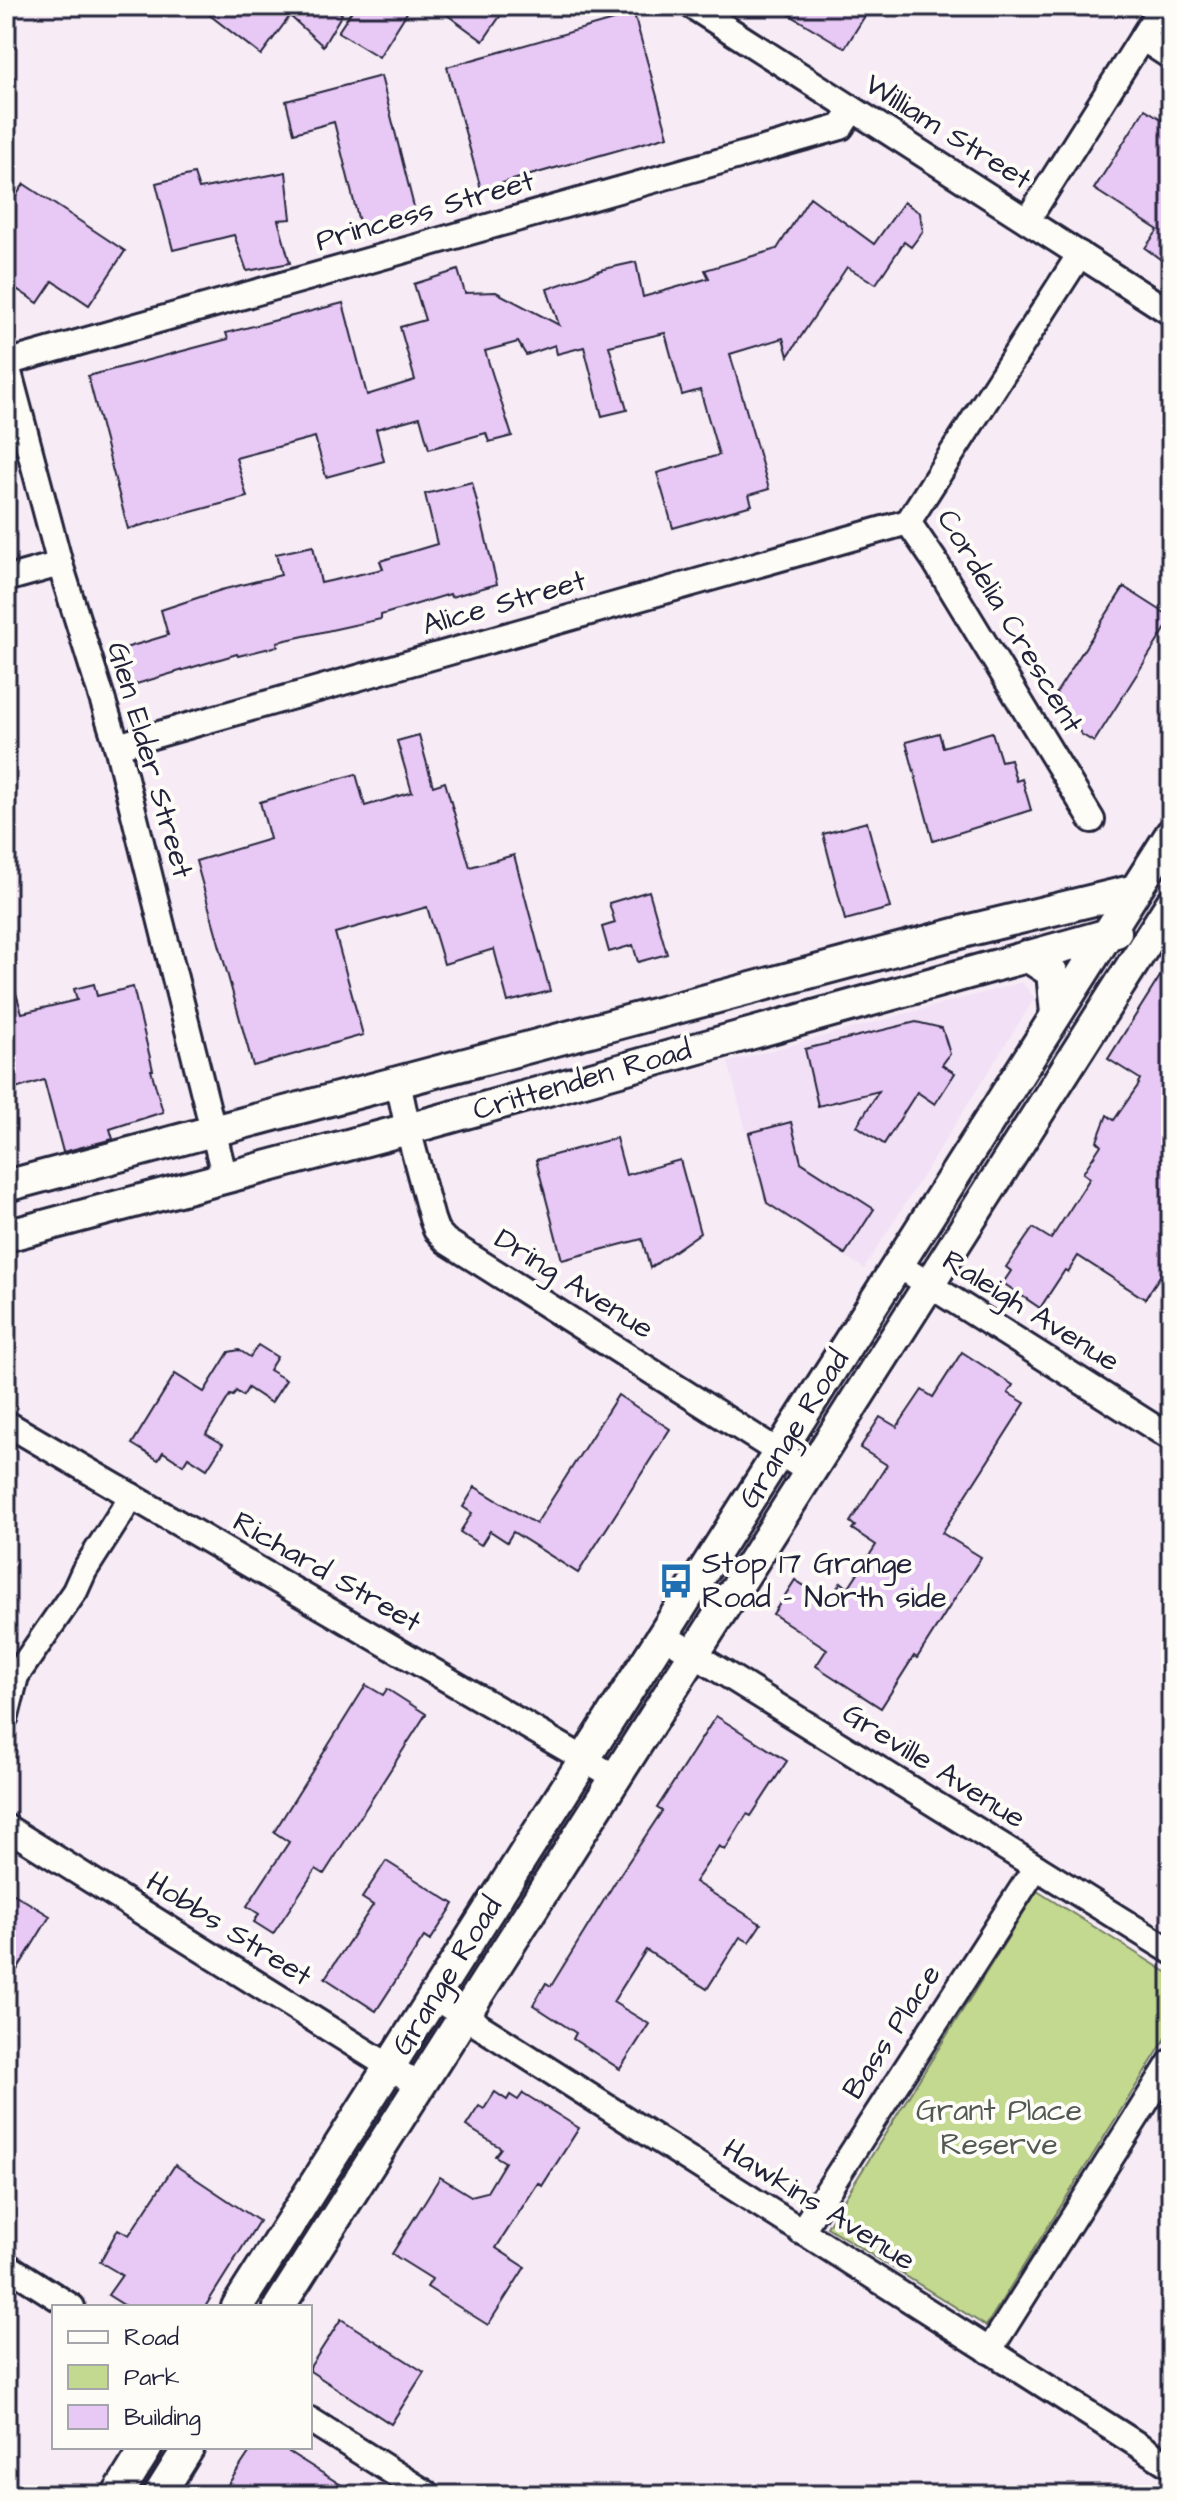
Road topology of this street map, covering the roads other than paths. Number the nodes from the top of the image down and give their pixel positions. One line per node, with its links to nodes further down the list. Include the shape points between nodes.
1 (692, 6): 5 (street, William Street)
2 (1162, 6): 3 (street)
3 (1142, 38): 4 (street); 6 (street)
4 (1171, 57)
5 (852, 110): 6 (street, William Street); 9 (street, Princess Street, via 841,127)
6 (1028, 219): 7 (street, William Street)
7 (1080, 254): 8 (street, William Street); 10 (street, Cordelia Crescent)
8 (1171, 313)
9 (6, 362): 11 (street, Glen Elder Street)
10 (908, 522): 13 (street, Alice Street); 14 (street, Cordelia Crescent)
11 (60, 564): 12 (street); 13 (street, Glen Elder Street)
12 (6, 579)
13 (117, 746): 23 (street, Glen Elder Street)
14 (1092, 820)
15 (1171, 834): 16 (main road, Grange Road)
16 (1135, 890): 17 (main road); 18 (main road, Grange Road); 21 (main road, Crittenden Road)
17 (1166, 922): 18 (main road, Crittenden Road); 28 (main road, Grange Road)
18 (1106, 934): 19 (main road, Crittenden Road); 20 (main road, Grange Road)
19 (1027, 956): 20 (main road, via 1052,972); 22 (main road, Crittenden Road)
20 (1056, 1014): 27 (main road, Grange Road)
21 (398, 1082): 22 (street, Dring Avenue); 23 (main road, Crittenden Road)
22 (408, 1129): 24 (main road, Crittenden Road); 31 (street, Dring Avenue, via 432,1219 446,1241)
23 (214, 1131): 24 (street, Glen Elder Street); 25 (main road, Crittenden Road)
24 (225, 1178): 26 (main road, Crittenden Road)
25 (6, 1186)
26 (6, 1236)
27 (898, 1265): 28 (street, Raleigh Avenue); 31 (main road, Grange Road)
28 (928, 1284): 30 (street, Raleigh Avenue); 32 (main road, Grange Road)
29 (6, 1423): 33 (street, Richard Street)
30 (1171, 1438)
31 (779, 1453): 32 (street, Dring Avenue); 34 (main road, Grange Road)
32 (810, 1472): 35 (main road, Grange Road)
33 (132, 1496): 36 (street, via 16,1676); 37 (street, Richard Street)
34 (663, 1635): 35 (street, Greville Avenue); 37 (main road, Grange Road)
35 (693, 1653): 38 (main road, Grange Road); 40 (street, Greville Avenue)
36 (6, 1716)
37 (586, 1758): 38 (street, Richard Street); 42 (main road, Grange Road)
38 (615, 1777): 43 (main road, Grange Road)
39 (6, 1827): 45 (street, Hobbs Street)
40 (1036, 1867): 41 (street, Greville Avenue); 47 (street, Bass Place)
41 (1171, 1951)
42 (434, 1997): 43 (street, Hawkins Avenue); 45 (main road, Grange Road)
43 (463, 2015): 46 (main road, Grange Road); 47 (street, Hawkins Avenue)
44 (1171, 2062): 52 (street)
45 (390, 2067): 46 (street, Hobbs Street); 50 (main road, Grange Road)
46 (419, 2085): 51 (main road, Grange Road)
47 (801, 2232): 52 (street, Hawkins Avenue)
48 (6, 2265): 49 (street)
49 (69, 2305)
50 (238, 2305)
51 (280, 2305)
52 (989, 2351): 56 (street, Hawkins Avenue)
53 (312, 2421): 59 (street)
54 (146, 2449): 57 (main road)
55 (188, 2449): 58 (main road)
56 (1171, 2466)
57 (117, 2495)
58 (159, 2495)
59 (429, 2495)

